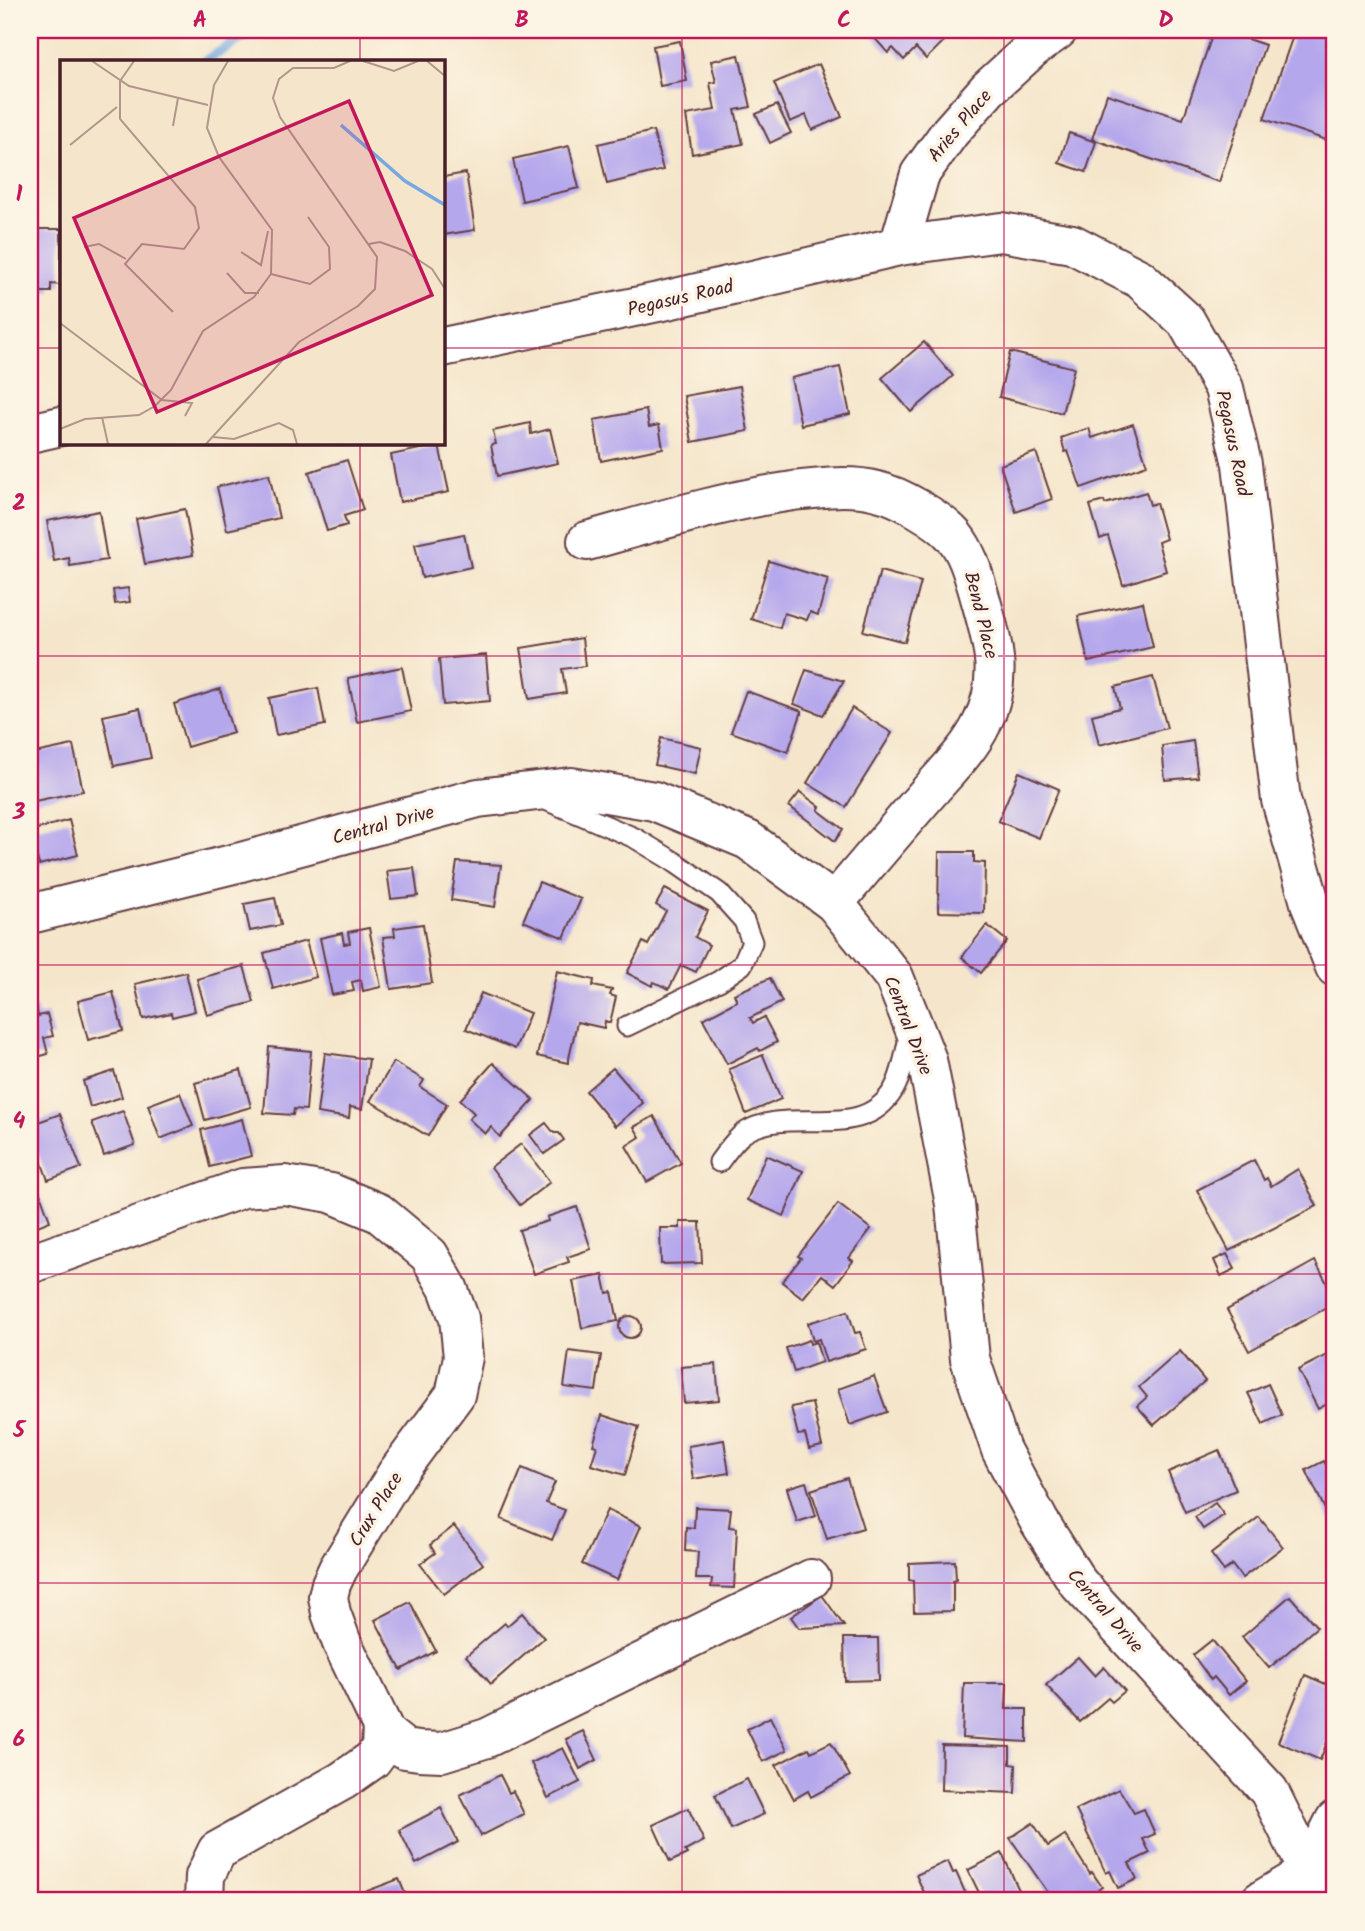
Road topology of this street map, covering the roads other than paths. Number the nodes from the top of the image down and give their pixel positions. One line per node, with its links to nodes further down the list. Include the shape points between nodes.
1 (1058, 30): 2 (street, Aries Place, via 988,89 950,132 920,174)
2 (899, 246): 3 (street, Pegasus Road); 10 (street, Pegasus Road, via 1001,232 1072,244 1140,279 1186,321 1224,388 1242,464 1281,800 1311,906)
3 (444, 347)
4 (60, 426): 5 (street)
5 (30, 433)
6 (587, 541): 8 (street, Bend Place, via 758,496 818,488 879,491 935,520 954,537 969,562 990,633 996,674 992,696 982,724 955,761)
7 (525, 792): 8 (street, Central Drive, via 571,786 654,801 748,840); 9 (street, Central Drive, via 478,798); 12 (lane, via 635,838 719,893 744,920 752,942 742,965)
8 (834, 902): 11 (street, Central Drive, via 894,977)
9 (30, 914)
10 (1335, 967)
11 (912, 1024): 13 (lane, via 894,1088 880,1107 859,1118 771,1123 743,1133); 18 (street, Central Drive, via 927,1060 955,1204 970,1359 1001,1450 1078,1583 1269,1791)
12 (627, 1026)
13 (719, 1162)
14 (30, 1264): 16 (street, Crux Place, via 243,1188 285,1185 331,1193 379,1213 429,1255 459,1318 463,1357 454,1395 397,1473 338,1569 328,1597 342,1643)
15 (811, 1579): 16 (street, Crux Place, via 487,1738 442,1752 419,1751 393,1741)
16 (382, 1726): 19 (street, via 381,1748 372,1760 217,1851 205,1876)
17 (1335, 1820): 18 (street)
18 (1314, 1886): 20 (street)
19 (204, 1901)
20 (1260, 1901)

